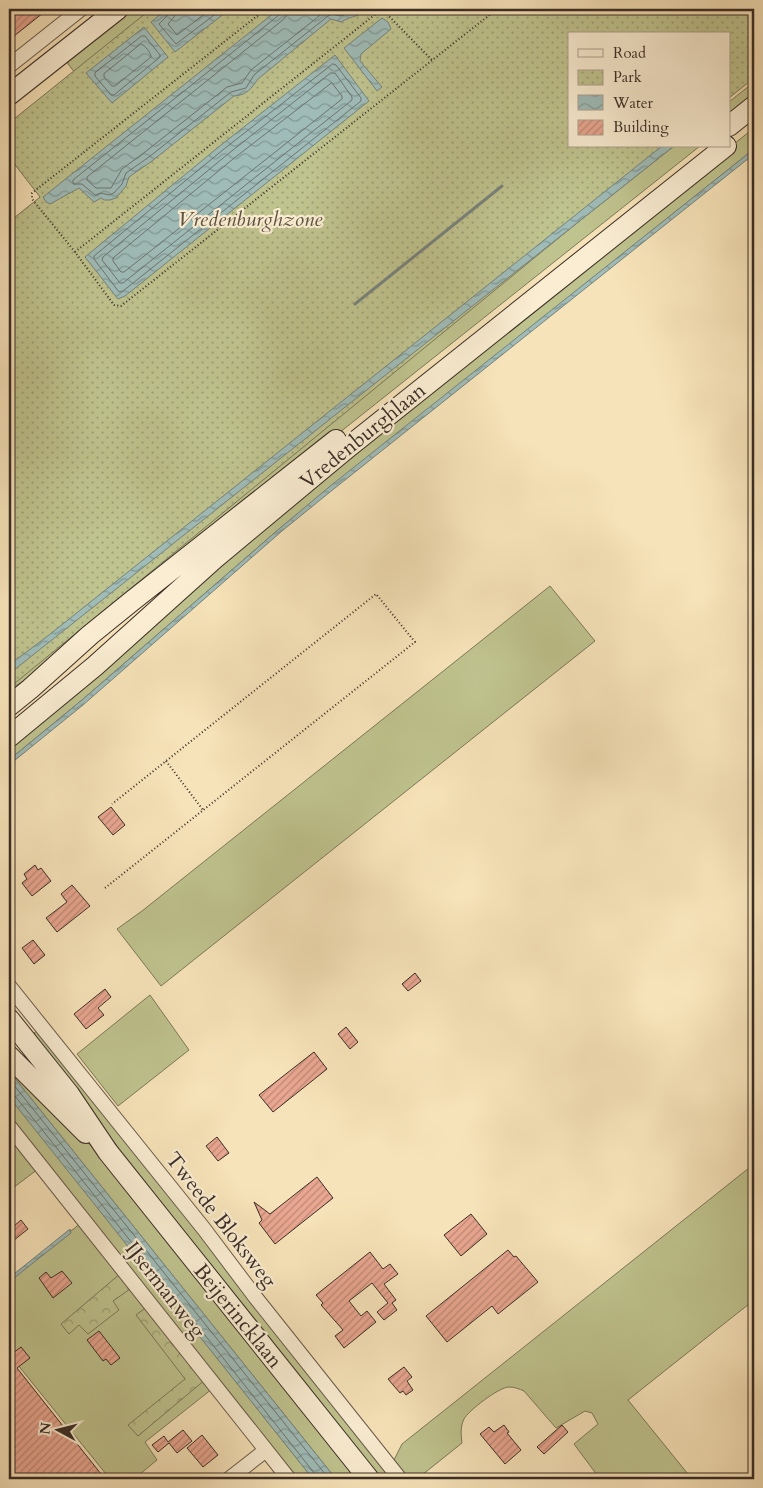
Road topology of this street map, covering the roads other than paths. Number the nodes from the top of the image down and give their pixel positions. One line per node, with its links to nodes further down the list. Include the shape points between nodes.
1 (81, 9): 3 (street)
2 (118, 9): 4 (main road)
3 (9, 66)
4 (9, 95)
5 (754, 106): 7 (main road)
6 (754, 124): 8 (main road)
7 (730, 125)
8 (730, 143)
9 (702, 148): 11 (main road, Vredenburghlaan, via 132,601)
10 (723, 148): 12 (main road, Vredenburghlaan, via 338,455)
11 (9, 706)
12 (9, 738)
13 (9, 986): 23 (street, Tweede Bloksweg)
14 (9, 1018): 17 (main road, Beijerincklaan, via 69,1094)
15 (9, 1056): 17 (main road, Beijerincklaan, via 71,1120)
16 (9, 1126): 18 (street, IJsermanweg)
17 (108, 1152): 22 (main road, Beijerincklaan)
18 (266, 1450): 20 (street); 21 (street, IJsermanweg)
19 (754, 1475): 24 (lane)
20 (229, 1479)
21 (289, 1479)
22 (369, 1479)
23 (400, 1479)
24 (749, 1479)

